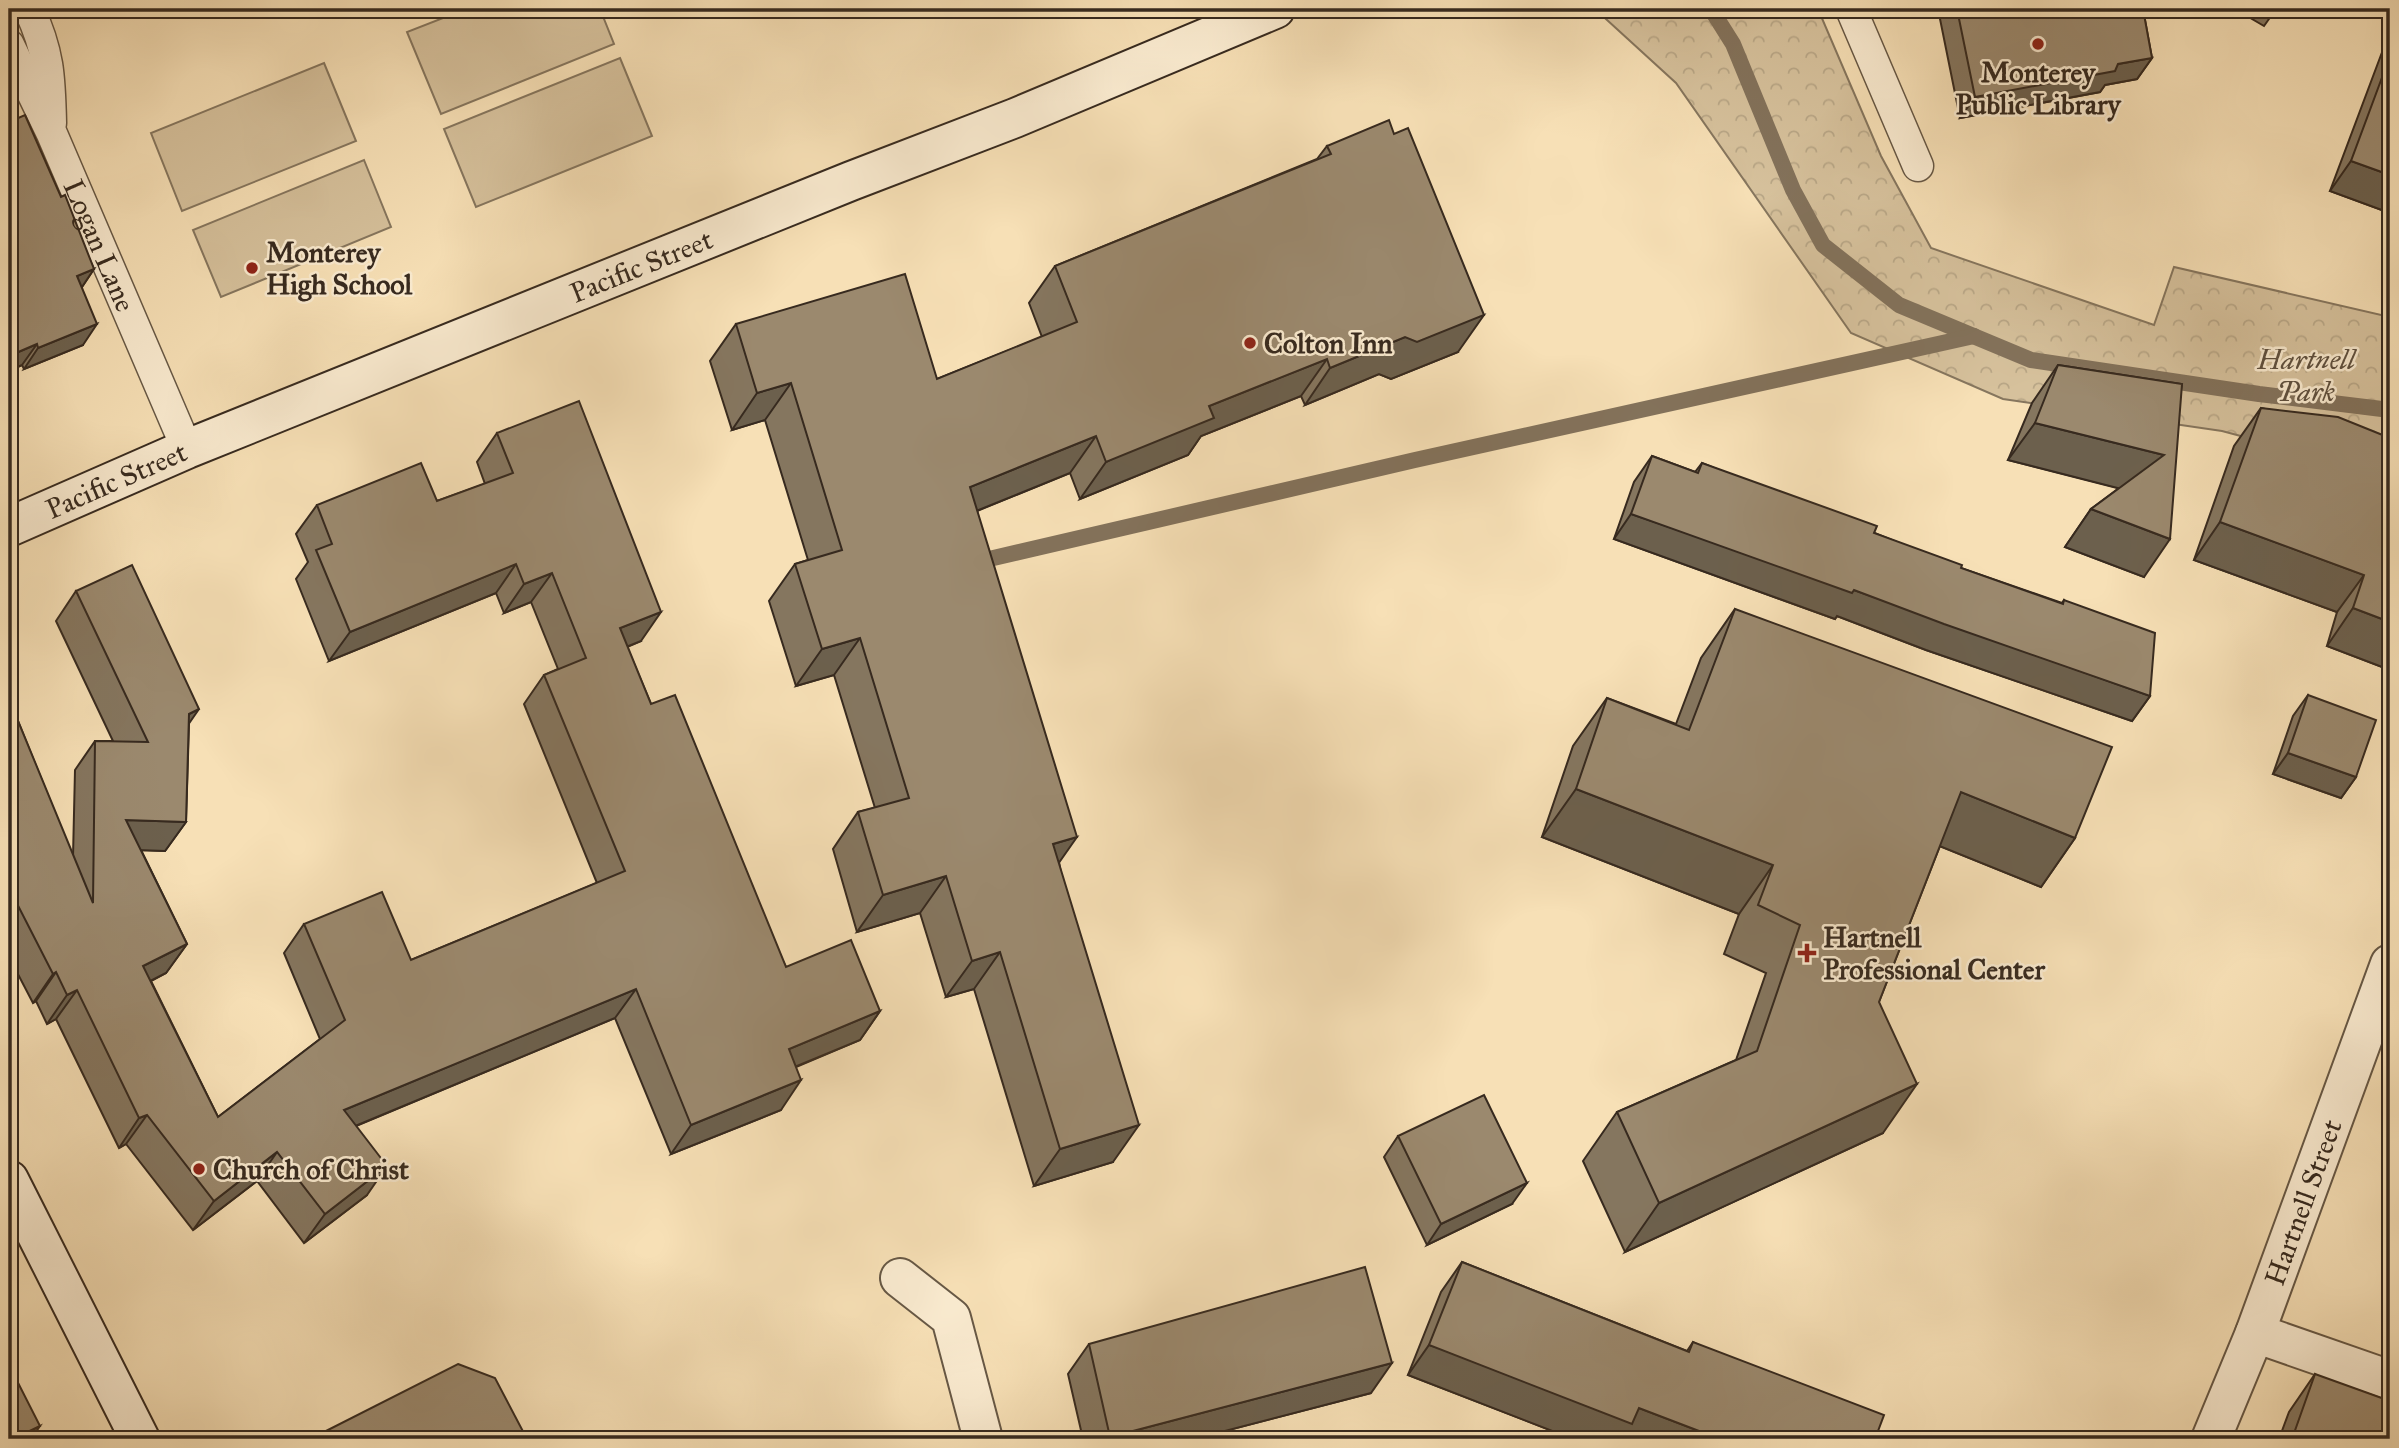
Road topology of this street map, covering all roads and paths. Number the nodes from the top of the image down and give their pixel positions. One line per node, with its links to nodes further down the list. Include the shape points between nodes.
1 (29, 9): 5 (lane, via 42,37 50,79)
2 (1275, 9): 7 (main road, Pacific Street, via 1015,118)
3 (1852, 9): 6 (lane)
4 (9, 45): 5 (lane, Logan Lane)
5 (52, 134): 7 (lane, Logan Lane)
6 (1918, 166)
7 (187, 449): 8 (main road, Pacific Street)
8 (9, 527)
9 (2390, 964): 12 (main road, Hartnell Street)
10 (9, 1180): 14 (main road)
11 (900, 1278): 15 (main road, via 951,1318)
12 (2255, 1333): 13 (main road); 16 (main road, Hartnell Street)
13 (2390, 1380)
14 (136, 1438)
15 (984, 1439)
16 (2211, 1439)

